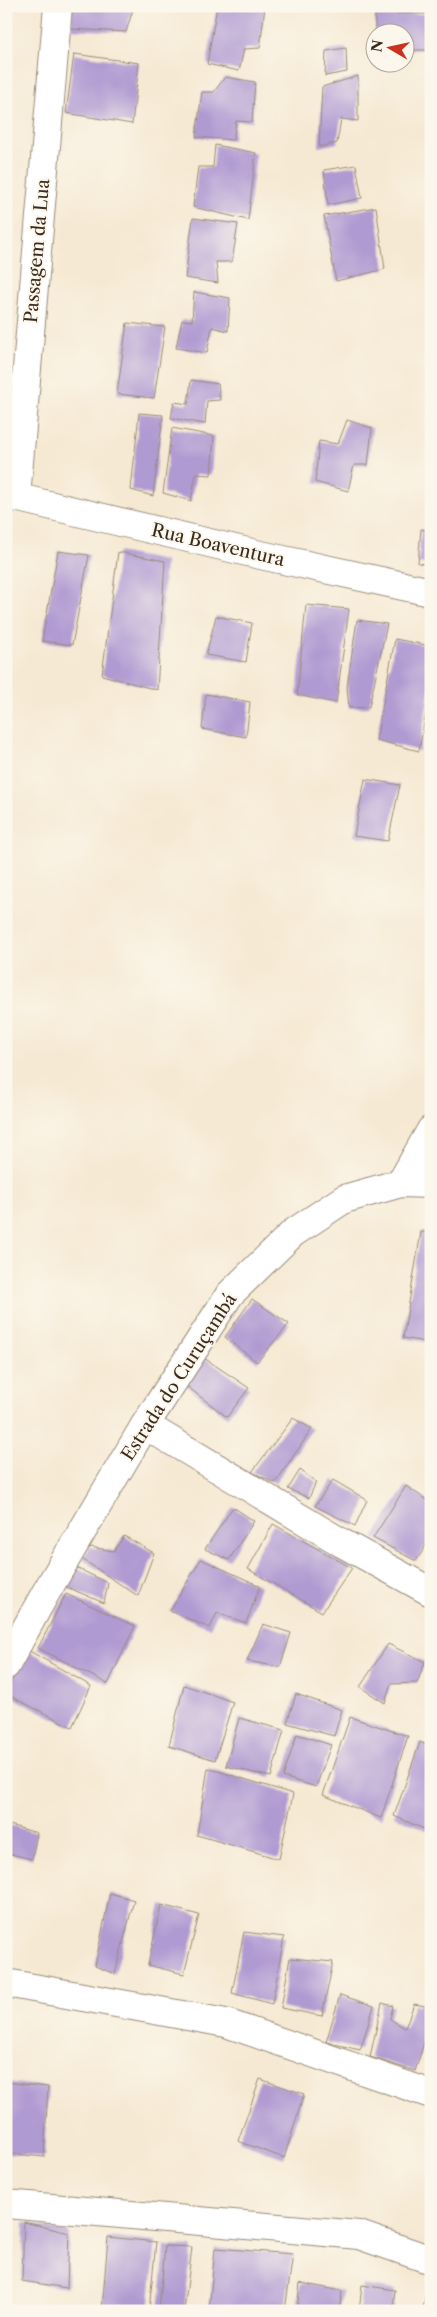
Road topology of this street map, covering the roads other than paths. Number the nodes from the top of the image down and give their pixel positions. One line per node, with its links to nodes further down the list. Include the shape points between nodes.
1 (58, 6): 2 (street, Passagem da Lua)
2 (11, 496): 3 (street, Rua Boaventura)
3 (431, 592)
4 (431, 1130): 5 (street)
5 (402, 1183): 6 (street, Estrada do Curuçambá); 7 (street, Estrada do Curuçambá, via 344,1199 293,1233 230,1294)
6 (431, 1184)
7 (145, 1425): 8 (street, via 342,1543); 9 (street, Estrada do Curuçambá)
8 (431, 1592)
9 (6, 1665)
10 (6, 1983): 11 (street, via 226,2023)
11 (431, 2094)
12 (6, 2204): 13 (street, via 359,2235)
13 (431, 2260)

